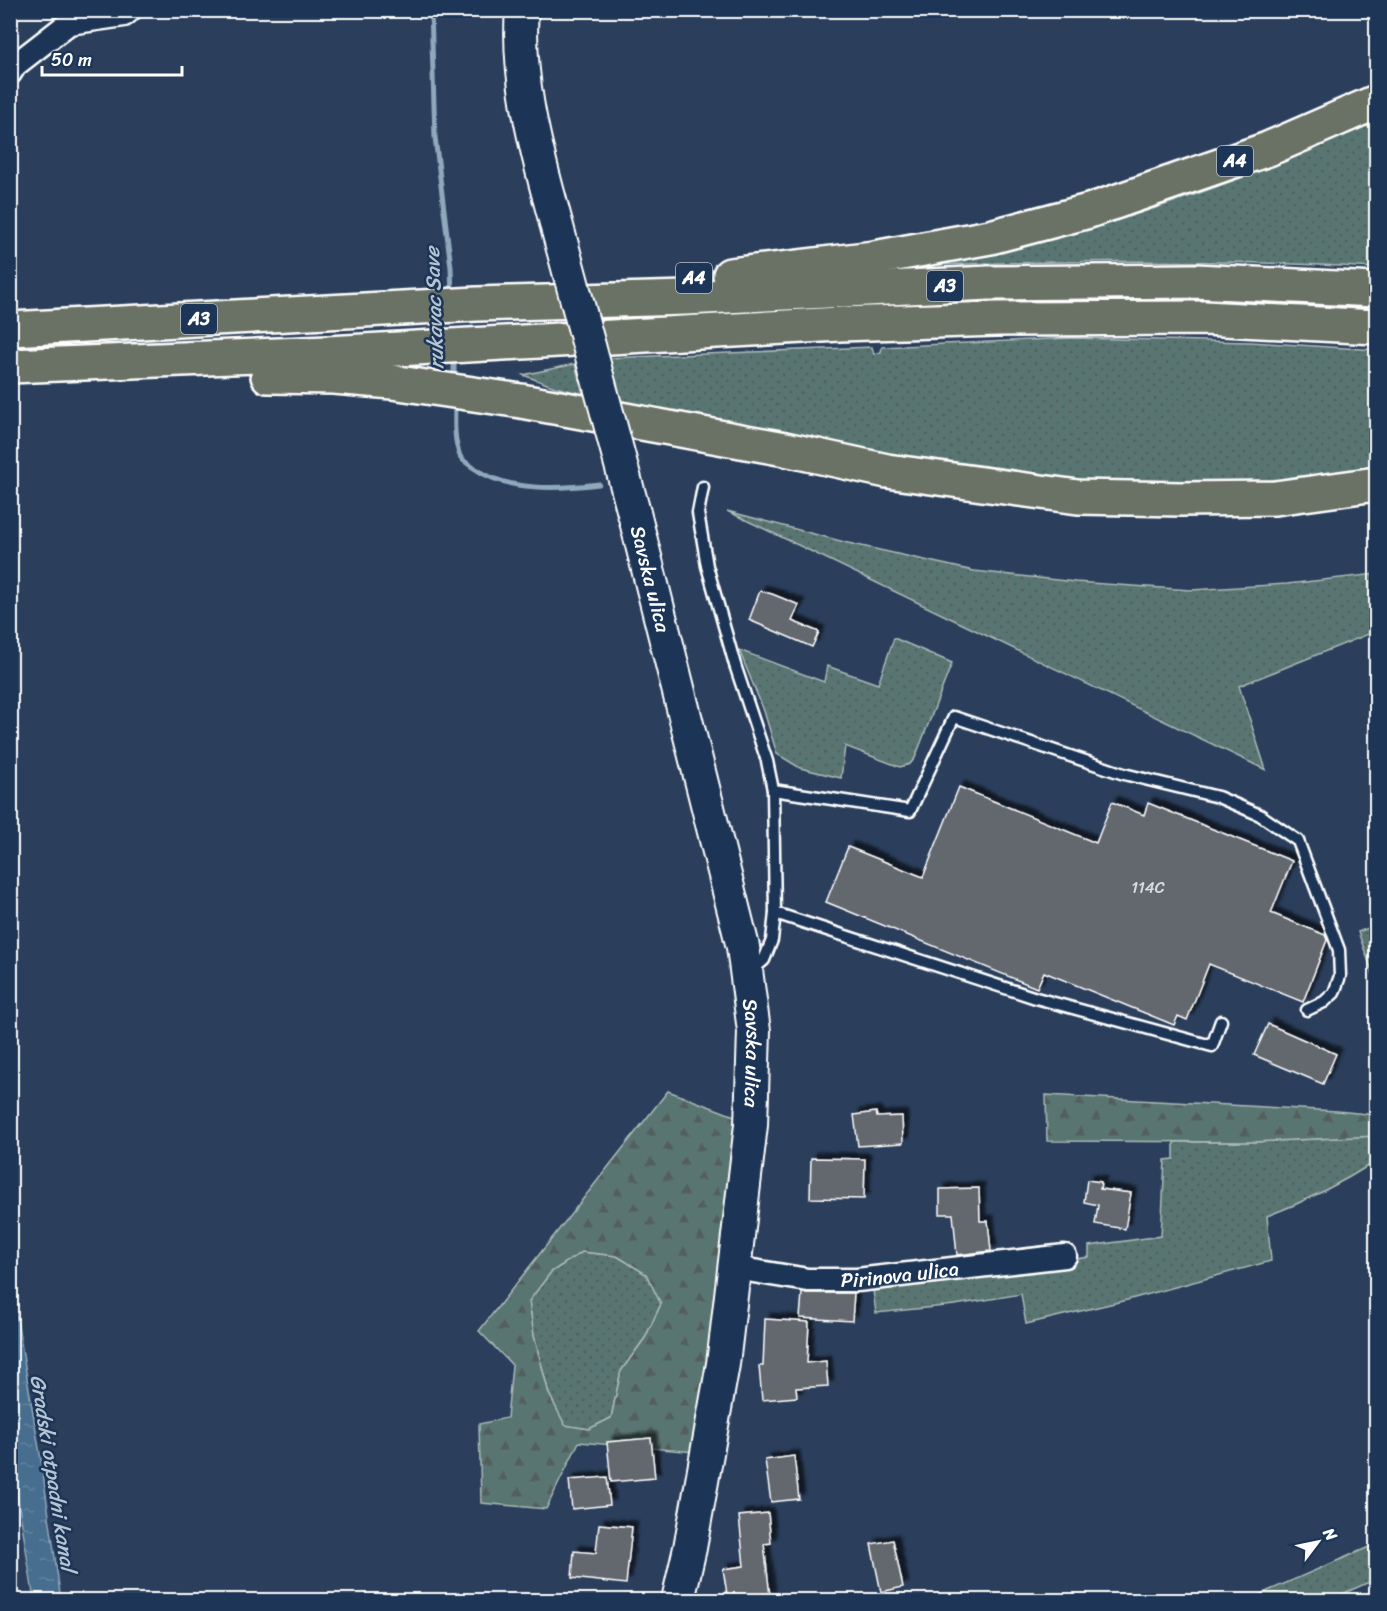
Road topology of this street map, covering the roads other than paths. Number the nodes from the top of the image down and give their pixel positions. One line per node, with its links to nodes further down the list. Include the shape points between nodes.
1 (130, 10): 3 (street, via 124,15 69,23)
2 (522, 10): 15 (main road, Savska ulica, bridge, via 528,106 549,197 634,513)
3 (10, 73)
4 (1377, 102): 6 (highway, A4, via 1256,153 1089,212 990,237 760,273 527,290)
5 (1377, 290): 6 (highway, A3, via 1195,281 1058,282 709,297)
6 (514, 298): 8 (highway, A3, via 477,304)
7 (1377, 327): 9 (highway, A3, via 1204,318 998,319)
8 (10, 329)
9 (59, 364): 10 (highway, A3); 11 (highway, via 92,377 243,375 392,382 521,401 887,471 1078,497 1275,498)
10 (10, 366)
11 (1377, 484)
12 (703, 487): 13 (lane, via 698,513 707,566)
13 (773, 790): 14 (lane); 16 (lane, via 910,811 954,717 1124,774 1218,797 1260,815 1298,841 1339,950 1340,976 1335,993)
14 (775, 913): 15 (lane, via 772,940 764,960); 17 (lane, via 1036,998 1212,1046)
15 (747, 974): 19 (main road, Savska ulica, via 754,1031 753,1083)
16 (1307, 1010)
17 (1221, 1022)
18 (1065, 1256): 19 (street, Pirinova ulica, via 857,1280 808,1280)
19 (735, 1268): 20 (main road, Savska ulica, via 716,1406)
20 (678, 1600)

